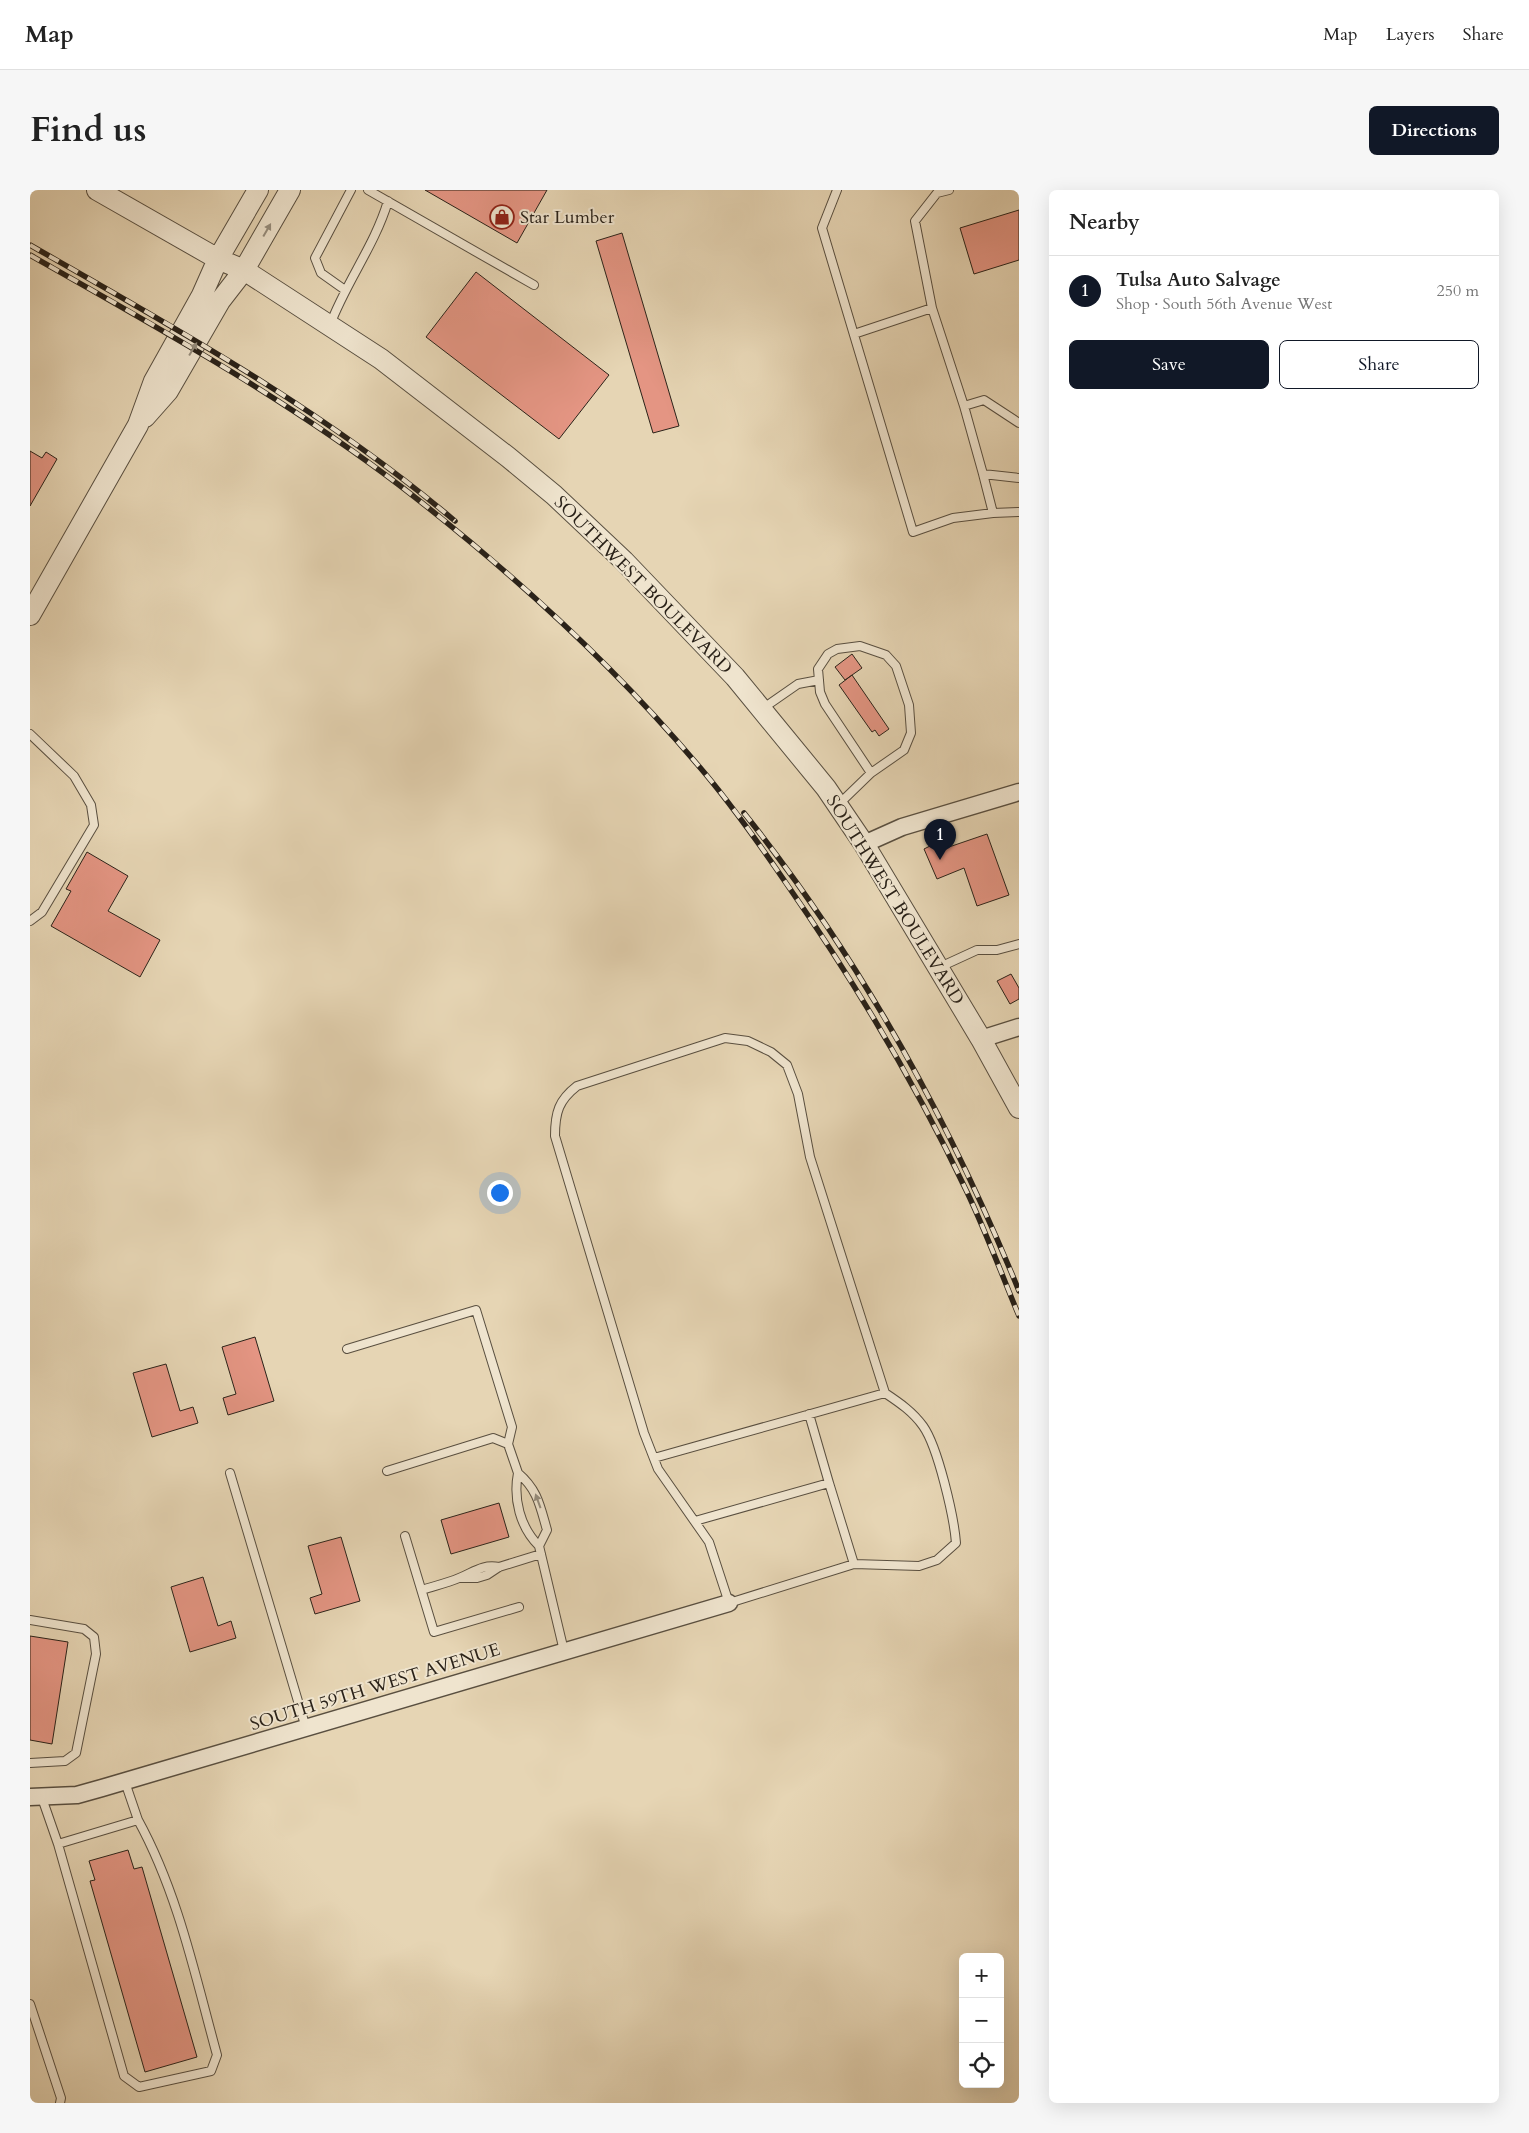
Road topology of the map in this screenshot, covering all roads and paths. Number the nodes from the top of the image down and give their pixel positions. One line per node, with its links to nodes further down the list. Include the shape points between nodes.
1 (97, 190): 9 (street, SOUTHWEST BOULEVARD)
2 (258, 190): 9 (street)
3 (290, 190): 10 (street, one-way to 3)
4 (351, 190): 12 (lane, via 315,258 321,273)
5 (368, 190): 8 (lane)
6 (837, 190): 15 (lane, via 822,228)
7 (949, 190): 13 (lane, via 937,193 914,221)
8 (388, 202): 11 (lane); 12 (lane, via 383,220)
9 (218, 259): 10 (street, SOUTHWEST BOULEVARD); 18 (street, via 202,295 154,381)
10 (244, 270): 14 (street, SOUTHWEST BOULEVARD); 18 (street, one-way to 10, via 168,391 220,301)
11 (534, 285)
12 (345, 290): 14 (lane)
13 (932, 308): 15 (lane); 16 (lane)
14 (330, 325): 25 (street, SOUTHWEST BOULEVARD, via 464,421 554,495 687,625)
15 (854, 334): 22 (lane, via 913,532 953,518)
16 (964, 406): 17 (lane, via 984,400); 19 (lane)
17 (1019, 423)
18 (138, 425): 23 (street)
19 (984, 474): 20 (lane); 22 (lane)
20 (1019, 478)
21 (1019, 512): 22 (lane)
22 (992, 513)
23 (30, 614)
24 (819, 680): 25 (lane, via 798,684); 27 (lane, via 825,704); 27 (lane, via 818,669 828,654 847,646 872,649 886,655 896,666 909,704 911,733 904,750)
25 (762, 709): 29 (street, SOUTHWEST BOULEVARD)
26 (30, 734): 31 (lane, via 74,776 91,805 94,825 42,912)
27 (871, 773): 29 (lane)
28 (1019, 792): 30 (street, via 902,827)
29 (838, 806): 30 (street, SOUTHWEST BOULEVARD)
30 (864, 844): 33 (street, SOUTHWEST BOULEVARD)
31 (30, 921)
32 (1019, 944): 33 (lane, via 997,950 977,950)
33 (938, 968): 35 (street, SOUTHWEST BOULEVARD)
34 (1019, 1027): 35 (street)
35 (981, 1039): 36 (street, SOUTHWEST BOULEVARD)
36 (1019, 1108)
37 (348, 1349): 40 (lane, via 476,1310 512,1427)
38 (886, 1393): 39 (lane); 41 (lane, via 810,1158 798,1094 787,1065 772,1052 748,1041 725,1038 577,1086 563,1097 555,1120 555,1136); 49 (lane, via 910,1411 925,1428 955,1524 956,1543 937,1560 920,1566)
39 (809, 1414): 41 (lane); 45 (lane)
40 (508, 1444): 42 (lane, via 493,1438); 44 (lane)
41 (654, 1458): 46 (lane, via 658,1469)
42 (387, 1471)
43 (230, 1473): 55 (lane)
44 (518, 1473): 48 (lane, via 514,1492 527,1534); 48 (lane, one-way to 44, via 547,1530 540,1505 532,1484)
45 (829, 1483): 46 (lane); 49 (lane)
46 (695, 1521): 51 (lane, via 710,1542)
47 (405, 1536): 50 (lane)
48 (540, 1550): 50 (lane, via 499,1567 488,1565 461,1578); 54 (lane)
49 (854, 1564): 51 (lane)
50 (422, 1590): 52 (lane, via 434,1632)
51 (729, 1603): 54 (street, SOUTH 59TH WEST AVENUE)
52 (519, 1607)
53 (30, 1620): 56 (lane, via 84,1629 94,1637 96,1654 76,1753 64,1761)
54 (564, 1651): 55 (street, SOUTH 59TH WEST AVENUE)
55 (306, 1728): 57 (street, SOUTH 59TH WEST AVENUE)
56 (30, 1763)
57 (125, 1782): 58 (street, SOUTH 59TH WEST AVENUE, via 77,1795); 59 (lane)
58 (36, 1797): 60 (lane)
59 (138, 1820): 60 (lane); 60 (lane, via 177,1907 217,2056 211,2071 138,2087 124,2076)
60 (58, 1844)
61 (30, 2004): 62 (lane)
62 (60, 2103)

